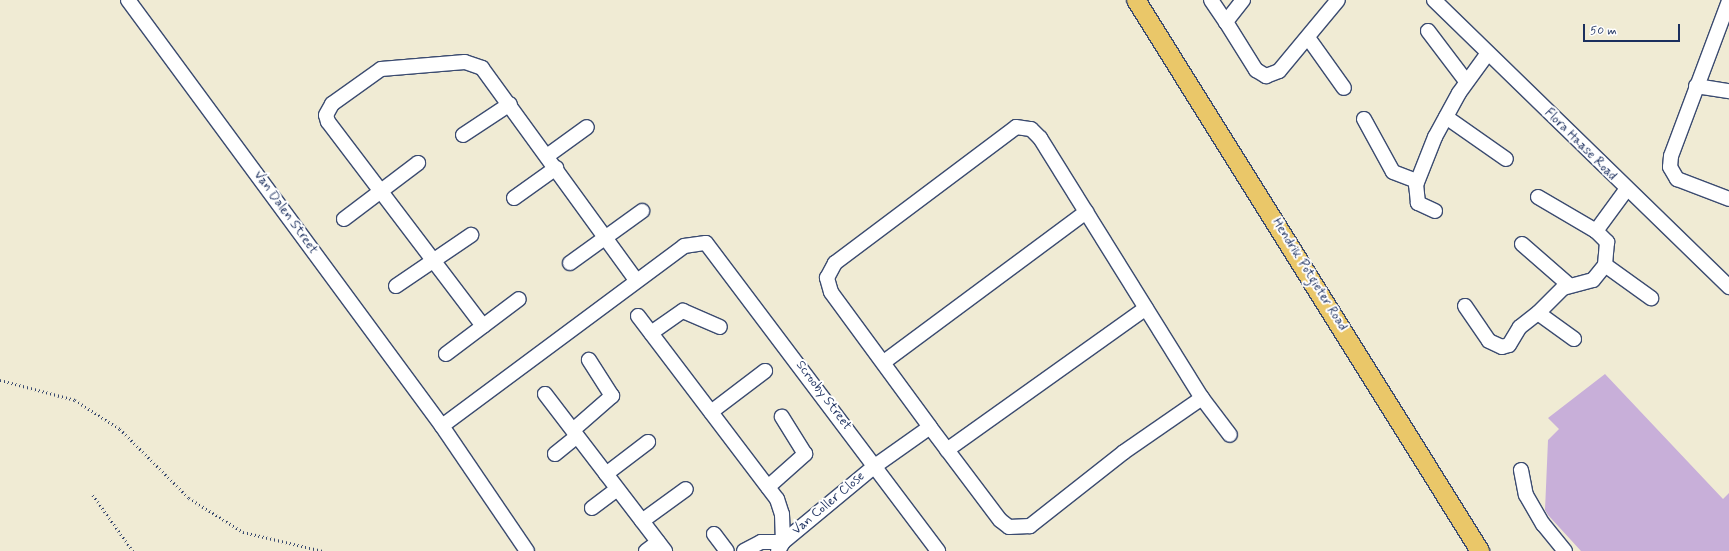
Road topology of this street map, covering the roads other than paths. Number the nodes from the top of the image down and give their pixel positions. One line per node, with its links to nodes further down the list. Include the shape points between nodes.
1 (128, 0): 64 (street, Van Dalen Street)
2 (1136, 0): 87 (main road, Hendrik Potgieter Road)
3 (1211, 0): 8 (street)
4 (1243, 0): 8 (street)
5 (1338, 0): 10 (street)
6 (1434, 0): 11 (street, Flora Haase Road)
7 (1729, 1): 13 (street)
8 (1226, 22): 10 (street, via 1256,70 1266,76 1279,71)
9 (1428, 31): 12 (street)
10 (1309, 39): 14 (street)
11 (1488, 53): 12 (street); 26 (street, Flora Haase Road)
12 (1466, 81): 17 (street)
13 (1696, 86): 15 (street); 30 (street, via 1670,167 1677,179)
14 (1344, 88)
15 (1729, 91)
16 (510, 104): 20 (street); 21 (street); 27 (street, via 475,63 381,69 332,104 326,115)
17 (1446, 116): 22 (street); 25 (street)
18 (1364, 119): 25 (street, via 1393,172)
19 (587, 127): 21 (street)
20 (464, 135)
21 (547, 156): 24 (street)
22 (1506, 159)
23 (418, 163): 27 (street)
24 (556, 168): 29 (street); 37 (street)
25 (1417, 181): 31 (street, via 1415,190 1418,203)
26 (1626, 190): 35 (street); 45 (street, Flora Haase Road)
27 (381, 191): 34 (street); 39 (street)
28 (1538, 197): 35 (street)
29 (514, 198)
30 (1729, 199)
31 (1435, 211)
32 (642, 212): 37 (street)
33 (1086, 212): 49 (street); 58 (street); 58 (street, via 1037,134 1016,127 830,269 827,284 831,292)
34 (344, 219)
35 (1596, 231): 41 (street, via 1607,242)
36 (471, 235): 39 (street)
37 (605, 238): 40 (street); 42 (street)
38 (1522, 244): 43 (street)
39 (433, 261): 44 (street); 52 (street)
40 (570, 263)
41 (1605, 265): 43 (street, via 1593,280); 46 (street)
42 (637, 282): 64 (street); 71 (street, Scrooby Street, via 684,246 706,243)
43 (1569, 285): 50 (street)
44 (396, 286)
45 (1729, 287)
46 (1651, 298)
47 (518, 299): 52 (street)
48 (1465, 306): 50 (street, via 1489,341 1502,347 1509,345 1520,327)
49 (1146, 308): 61 (street); 69 (street)
50 (1538, 313): 55 (street)
51 (638, 316): 54 (street)
52 (482, 326): 56 (street)
53 (720, 327): 54 (street, via 683,311)
54 (650, 333): 62 (street)
55 (1574, 339)
56 (446, 354)
57 (589, 360): 66 (street, via 612,396)
58 (884, 362): 65 (street)
59 (765, 371): 62 (street)
60 (545, 394): 66 (street)
61 (1202, 398): 67 (street); 69 (street, via 1124,452 1030,526 1019,529 1000,520)
62 (711, 412): 74 (street)
63 (782, 417): 74 (street, via 805,454)
64 (442, 426): 82 (street, Van Dalen Street)
65 (930, 427): 69 (street); 71 (street, Van Coller Close)
66 (575, 433): 70 (street); 73 (street)
67 (1230, 435)
68 (648, 442): 73 (street)
69 (947, 450)
70 (555, 454)
71 (875, 466): 80 (street, Van Coller Close); 86 (street, Scrooby Street)
72 (1521, 470): 88 (street, via 1526,495 1543,524)
73 (606, 474): 75 (street)
74 (768, 487): 80 (street, via 782,514)
75 (618, 489): 77 (street); 78 (street)
76 (686, 489): 78 (street)
77 (592, 508)
78 (642, 521): 81 (street)
79 (714, 534): 84 (street)
80 (781, 546): 85 (street, via 761,542)
81 (661, 547): 83 (street)
82 (527, 551)
83 (646, 551)
84 (727, 551)
85 (744, 551)
86 (938, 551)
87 (1480, 551)
88 (1565, 551)

